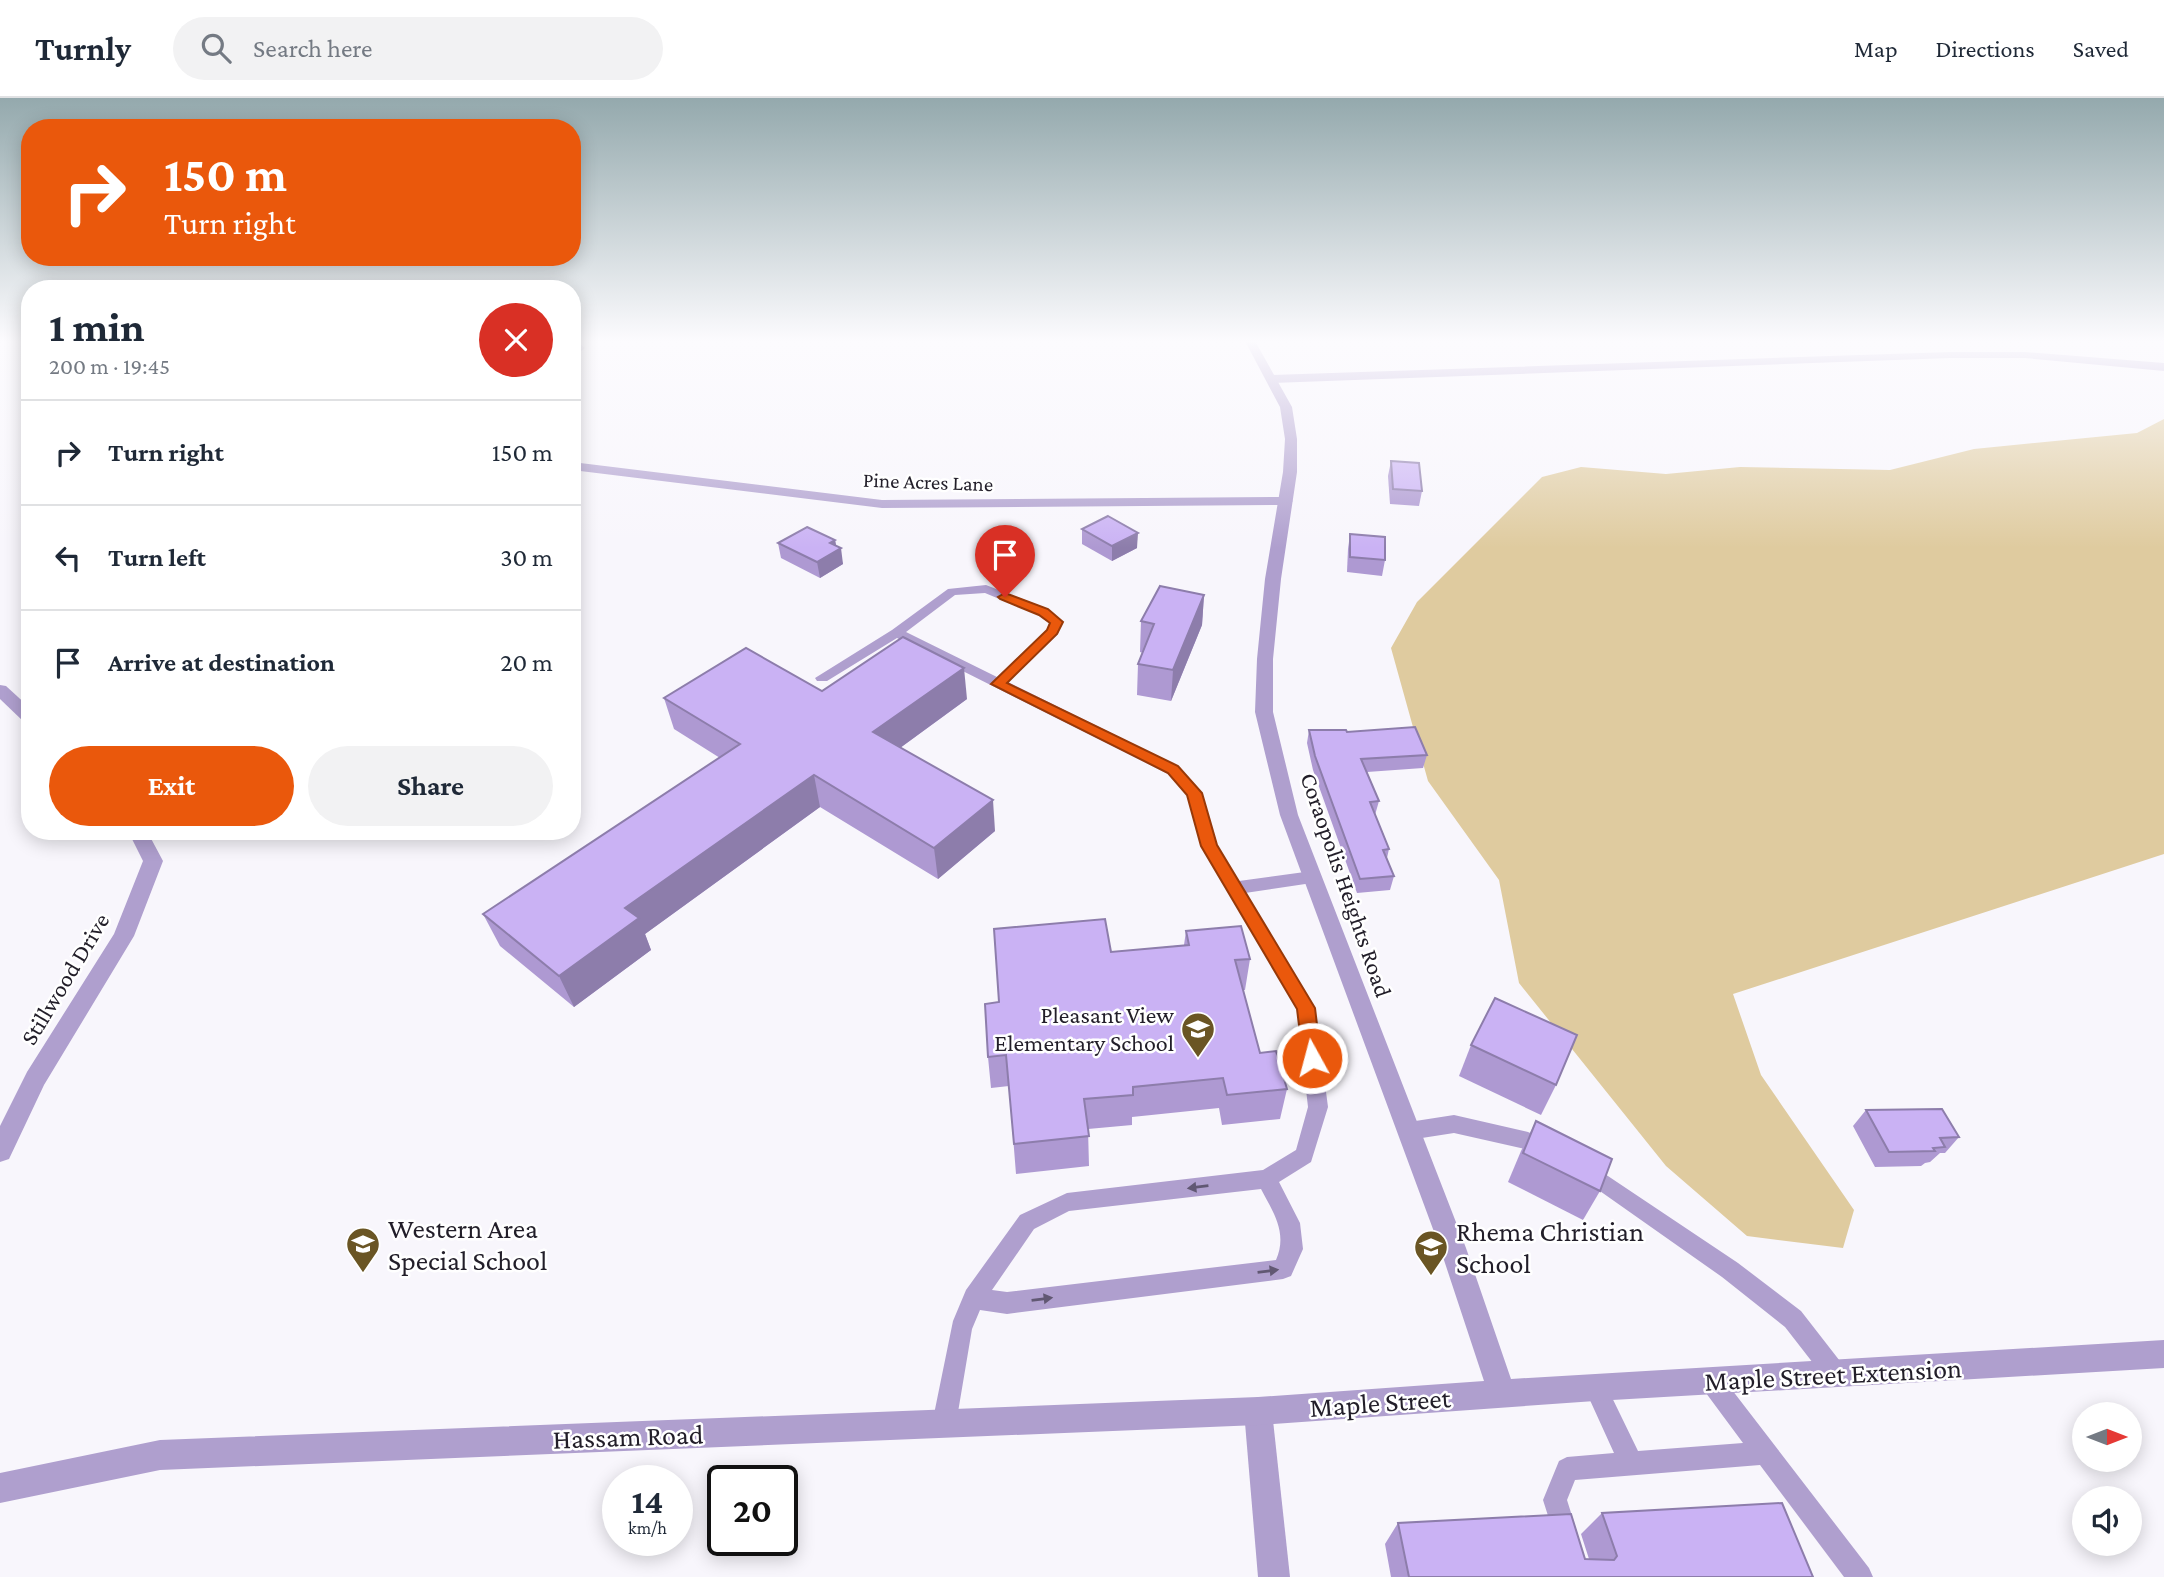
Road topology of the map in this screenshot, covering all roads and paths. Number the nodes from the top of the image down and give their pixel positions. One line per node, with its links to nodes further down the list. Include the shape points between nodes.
1 (1286, 410): 3 (street, Coraopolis Heights Road, via 1291,439)
2 (581, 467): 3 (street, Pine Acres Lane, via 882,504)
3 (1286, 501): 10 (street, Coraopolis Heights Road, via 1265,659 1264,712 1289,815)
4 (897, 634): 5 (lane); 6 (lane); 6 (lane, via 952,592 986,589 1043,612 1056,622 1053,631)
5 (822, 677)
6 (998, 684): 11 (lane, via 1173,770 1194,793 1209,846)
7 (0, 690): 8 (street)
8 (21, 710)
9 (142, 840): 13 (street, Stillwood Drive, via 153,861 124,936 35,1079)
10 (1312, 877): 11 (lane); 12 (street, Coraopolis Heights Road)
11 (1236, 888): 14 (lane, via 1306,1008 1318,1107 1304,1156)
12 (1409, 1131): 17 (lane, via 1454,1124 1528,1141 1600,1178 1793,1319); 20 (street, Coraopolis Heights Road)
13 (0, 1151)
14 (1266, 1179): 15 (lane, one-way to 15, via 1067,1202 1027,1222); 15 (lane, one-way to 14, via 1007,1303 1283,1269 1292,1249 1290,1223)
15 (974, 1297): 22 (lane, via 961,1329)
16 (2164, 1354): 17 (street, Maple Street Extension)
17 (1835, 1373): 18 (street, Maple Street Extension)
18 (1711, 1381): 19 (street, Maple Street Extension); 23 (lane)
19 (1595, 1387): 20 (street, Maple Street Extension); 24 (lane)
20 (1502, 1393): 21 (street, Maple Street)
21 (1258, 1412): 22 (street, Hassam Road); 27 (street)
22 (944, 1424): 25 (street, Hassam Road, via 160,1455)
23 (1767, 1453): 24 (lane); 28 (lane)
24 (1631, 1464): 26 (lane, via 1567,1469 1555,1500)
25 (0, 1488)
26 (1571, 1551)
27 (1274, 1577)
28 (1860, 1577)

